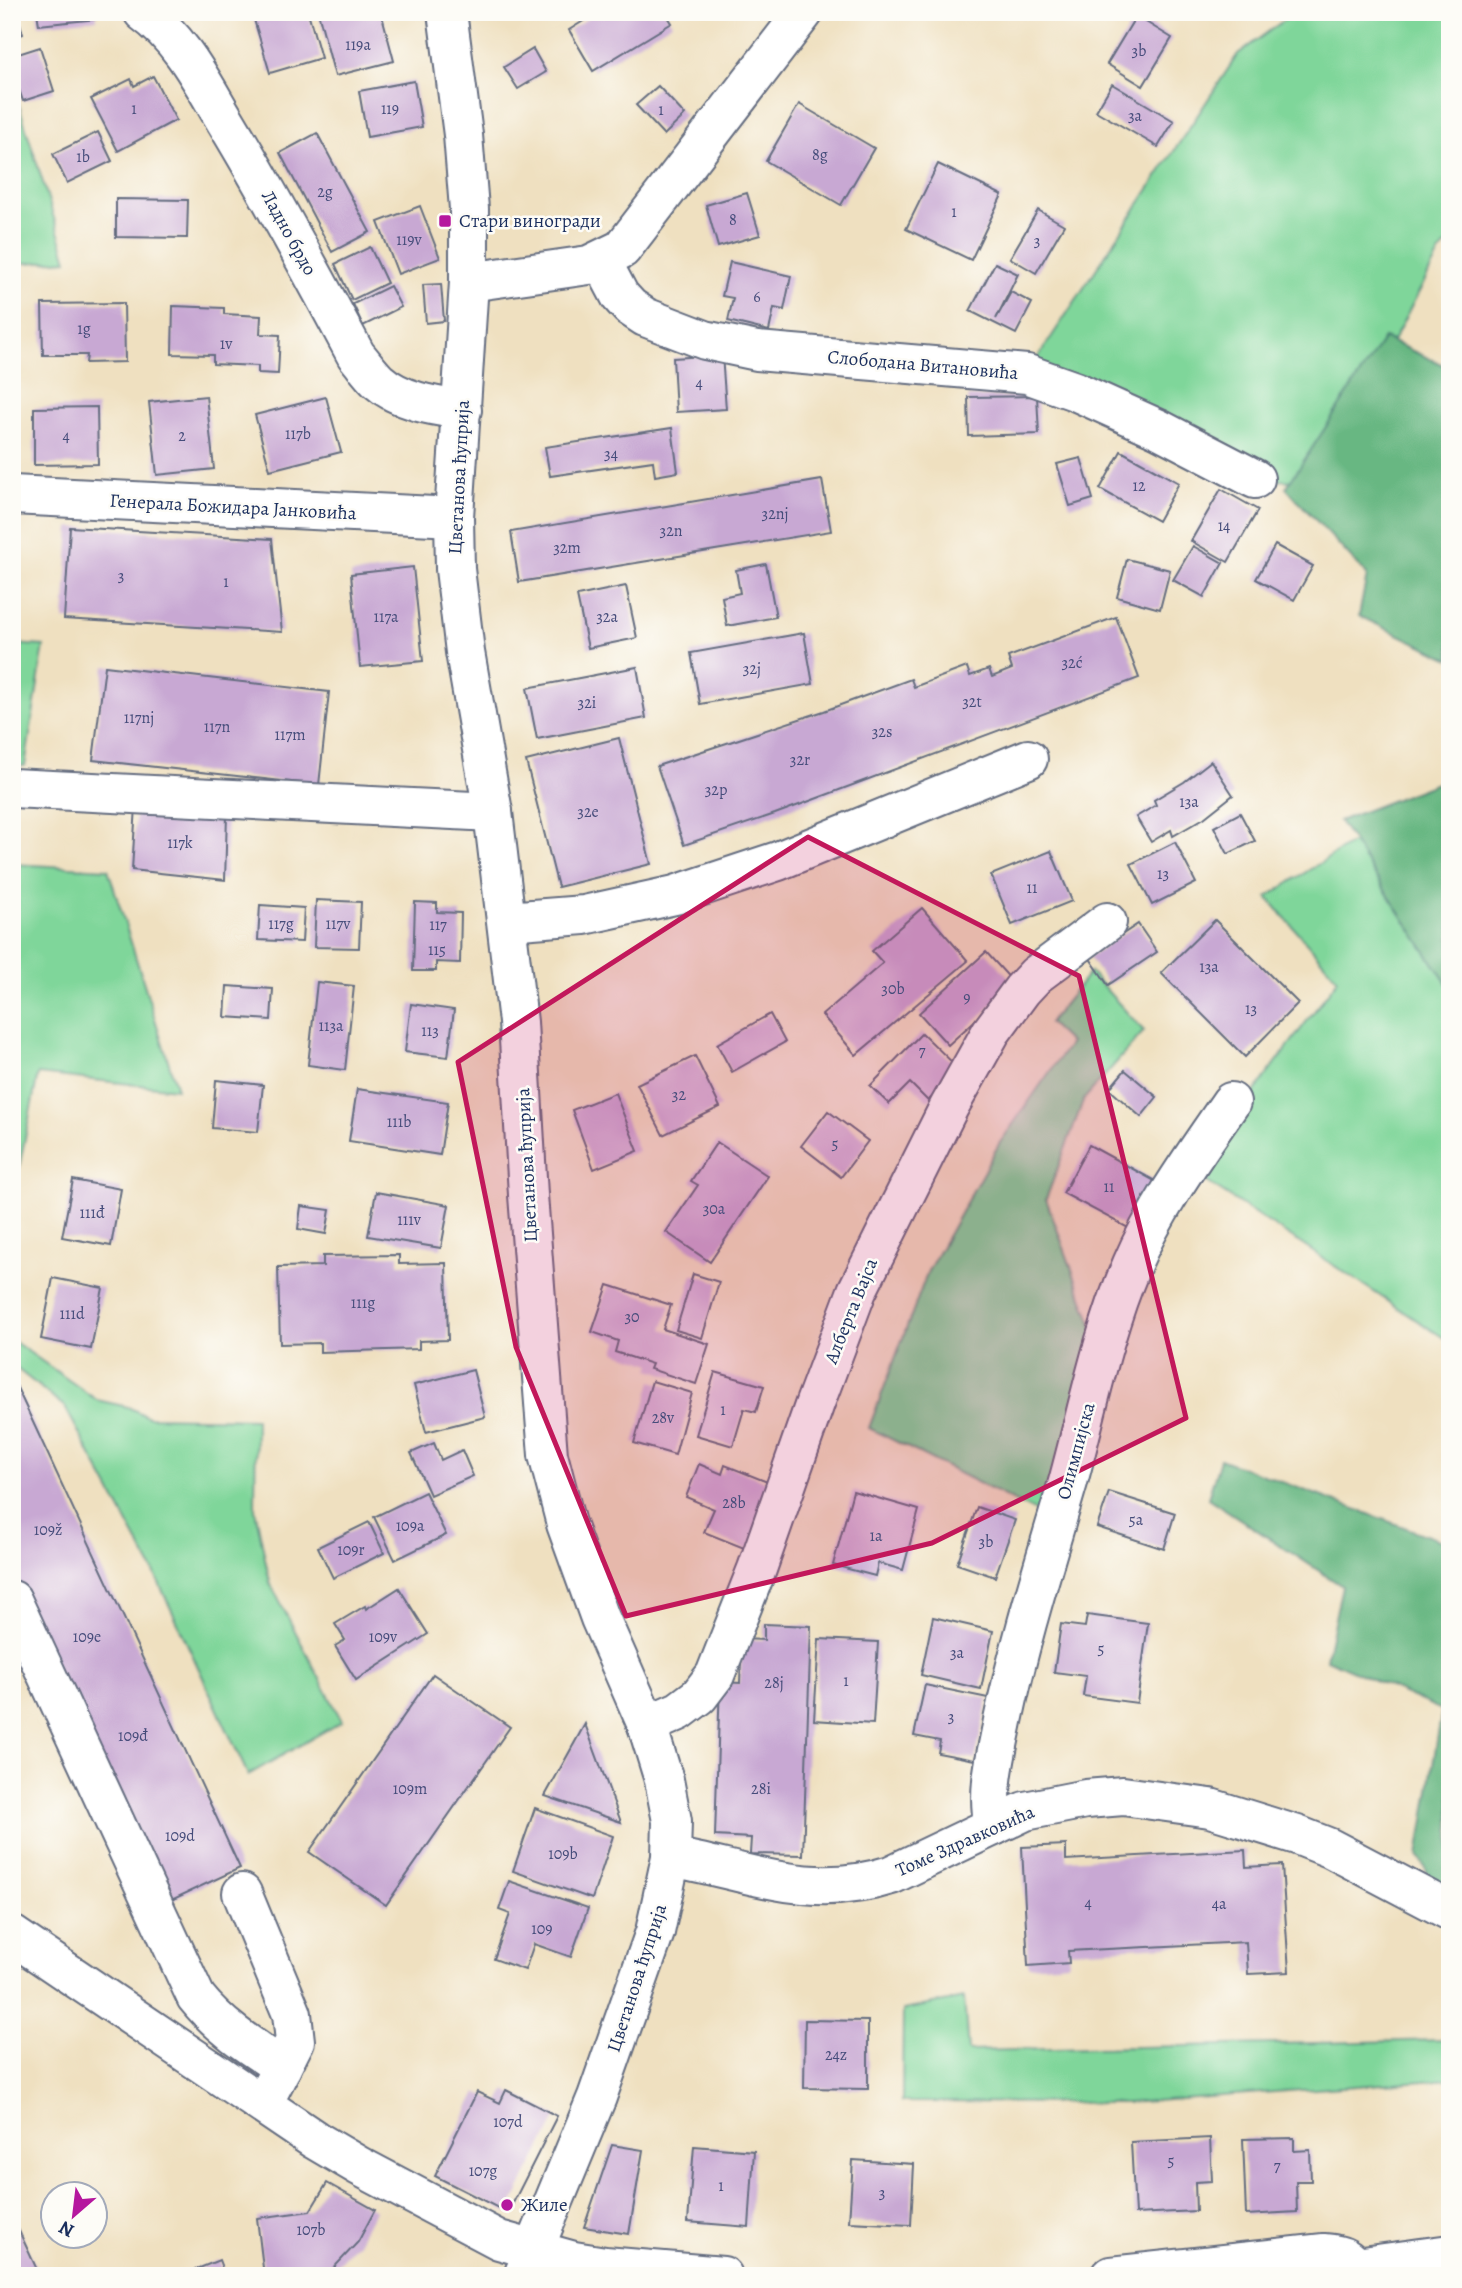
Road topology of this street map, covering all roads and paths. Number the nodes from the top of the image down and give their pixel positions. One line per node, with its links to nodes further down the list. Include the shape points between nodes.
1 (447, 12): 5 (street, Цветанова ћуприја, via 469,209)
2 (804, 12): 4 (street, via 622,249)
3 (148, 14): 6 (street, Ладно брдо, via 190,61 356,355 378,381 398,394)
4 (601, 260): 5 (street); 7 (street, Слободана Витановића, via 630,307 692,336 757,351 1027,373 1158,429)
5 (469, 282): 6 (street, Цветанова ћуприја)
6 (462, 410): 9 (street, Цветанова ћуприја)
7 (1255, 479)
8 (12, 495): 9 (street, Генерала Божидара Јанковића)
9 (454, 517): 12 (street, Цветанова ћуприја, via 459,611)
10 (1028, 759): 13 (street, via 778,861 675,895 584,915)
11 (12, 788): 12 (street)
12 (493, 812): 13 (street, Цветанова ћуприја)
13 (507, 921): 19 (street, Цветанова ћуприја, via 519,1023 549,1464 600,1618)
14 (1107, 922): 18 (street, Алберта Вајса, via 1022,990 991,1032 948,1107 857,1291)
15 (1033, 1015): 18 (street, via 968,1113 900,1242 821,1441 773,1591 759,1611)
16 (1231, 1101): 20 (street, Олимпијска, via 1157,1217 1114,1308 1015,1662 990,1784)
17 (12, 1600): 25 (street, via 196,1997 239,2039)
18 (738, 1618): 19 (street, Алберта Вајса, via 715,1675 699,1696)
19 (647, 1725): 21 (street, Цветанова ћуприја, via 672,1821)
20 (994, 1826): 21 (street, Томе Здравковића, via 891,1875 836,1886 751,1877); 23 (street, Томе Здравковића, via 1025,1811 1086,1799 1123,1796 1210,1808 1330,1848)
21 (671, 1857): 28 (street, Цветанова ћуприја, via 638,1984)
22 (242, 1893): 25 (street, via 292,2014 295,2041)
23 (1450, 1911)
24 (12, 1936): 26 (street)
25 (282, 2067): 26 (street)
26 (264, 2106): 28 (street, via 337,2153 499,2240)
27 (1450, 2255): 29 (street)
28 (529, 2263): 30 (street)
29 (1345, 2265): 31 (street)
30 (723, 2276)
31 (1111, 2276)

